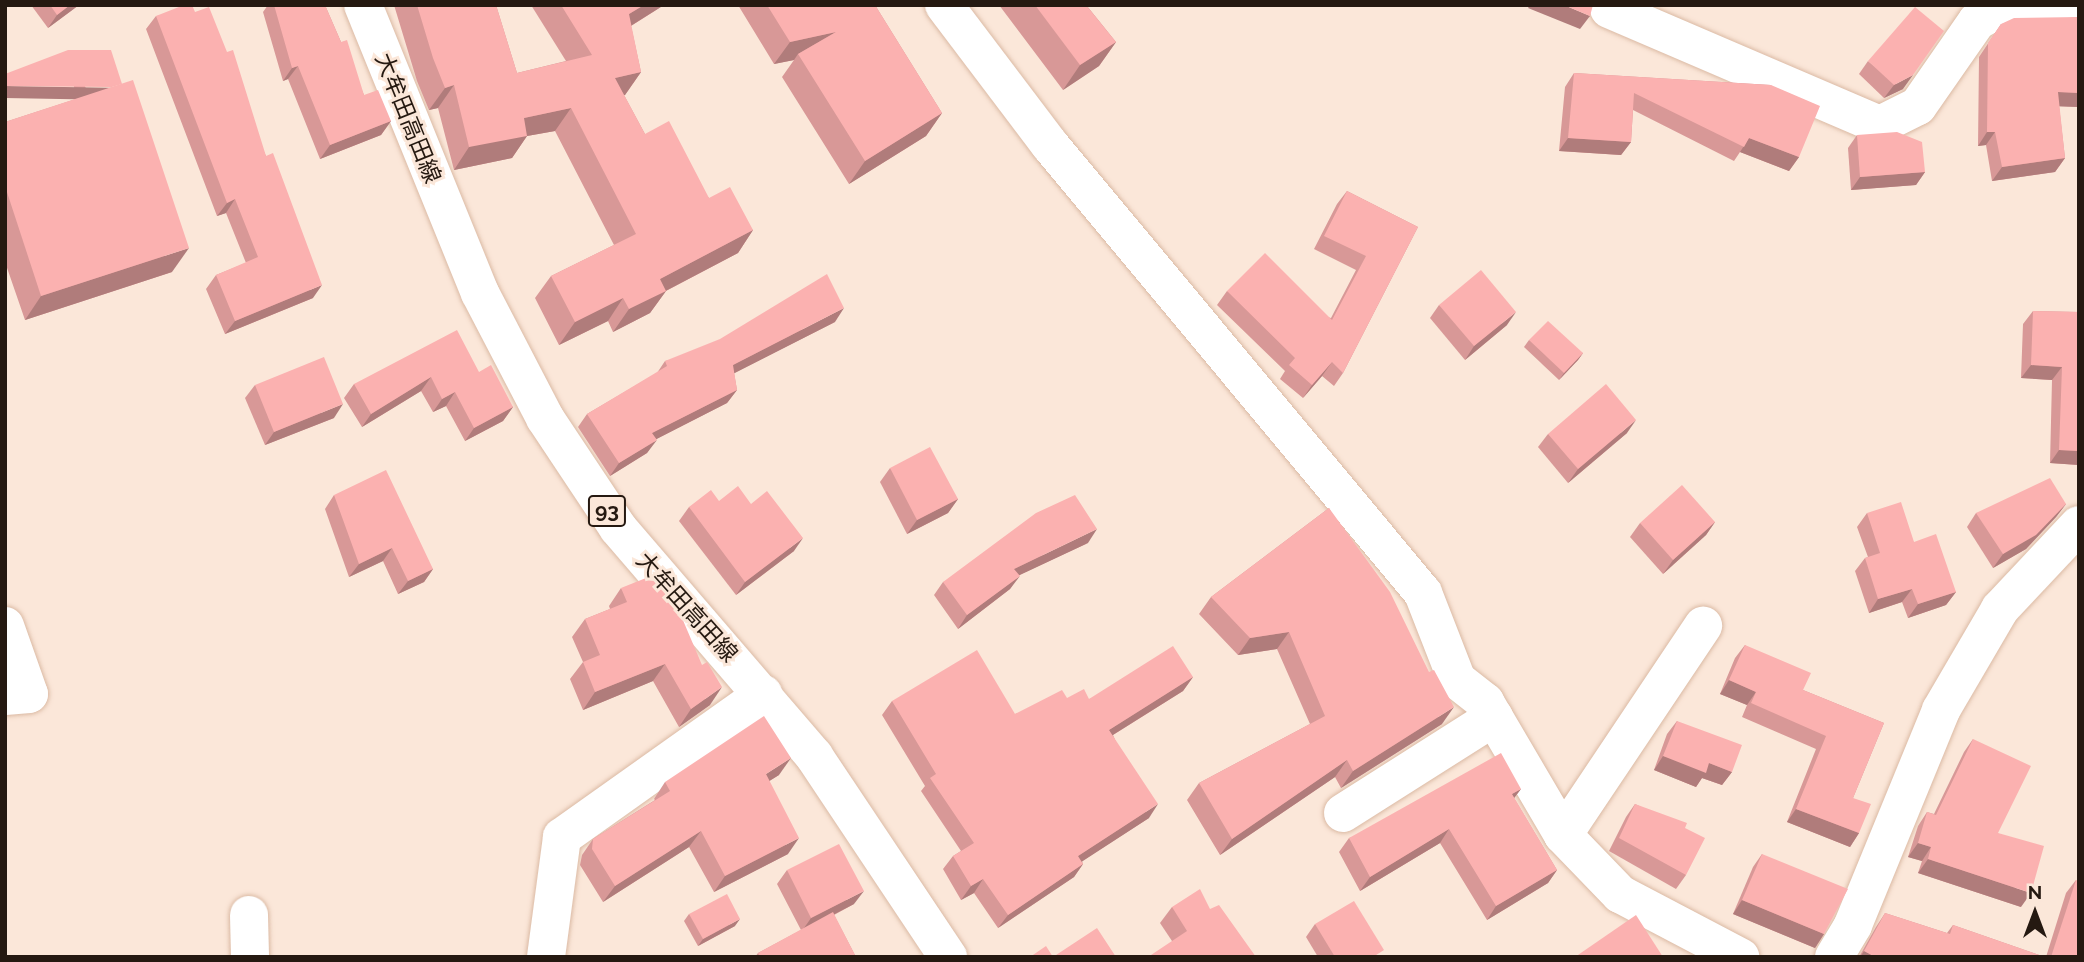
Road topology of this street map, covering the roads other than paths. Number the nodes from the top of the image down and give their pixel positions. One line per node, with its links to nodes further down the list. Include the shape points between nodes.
1 (363, 5): 8 (street, 大牟田高田線 / 93, via 480,293 545,418 618,528)
2 (944, 5): 10 (street, via 1050,145 1423,593 1457,680)
3 (1609, 9): 4 (street, via 1880,125 1918,106 1977,21 2000,9)
4 (2079, 13)
5 (2079, 525): 18 (street, via 2000,609 1941,710 1853,925)
6 (5, 626): 9 (street, via 29,694)
7 (1703, 626): 12 (street)
8 (763, 694): 15 (street, via 562,837); 16 (street, 大牟田高田線 / 93, via 814,757)
9 (5, 696)
10 (1494, 717): 11 (street); 12 (street)
11 (1343, 813)
12 (1563, 835): 17 (street, via 1620,894)
13 (249, 915): 14 (street)
14 (250, 957)
15 (546, 957)
16 (948, 957)
17 (1740, 957)
18 (1834, 957)

